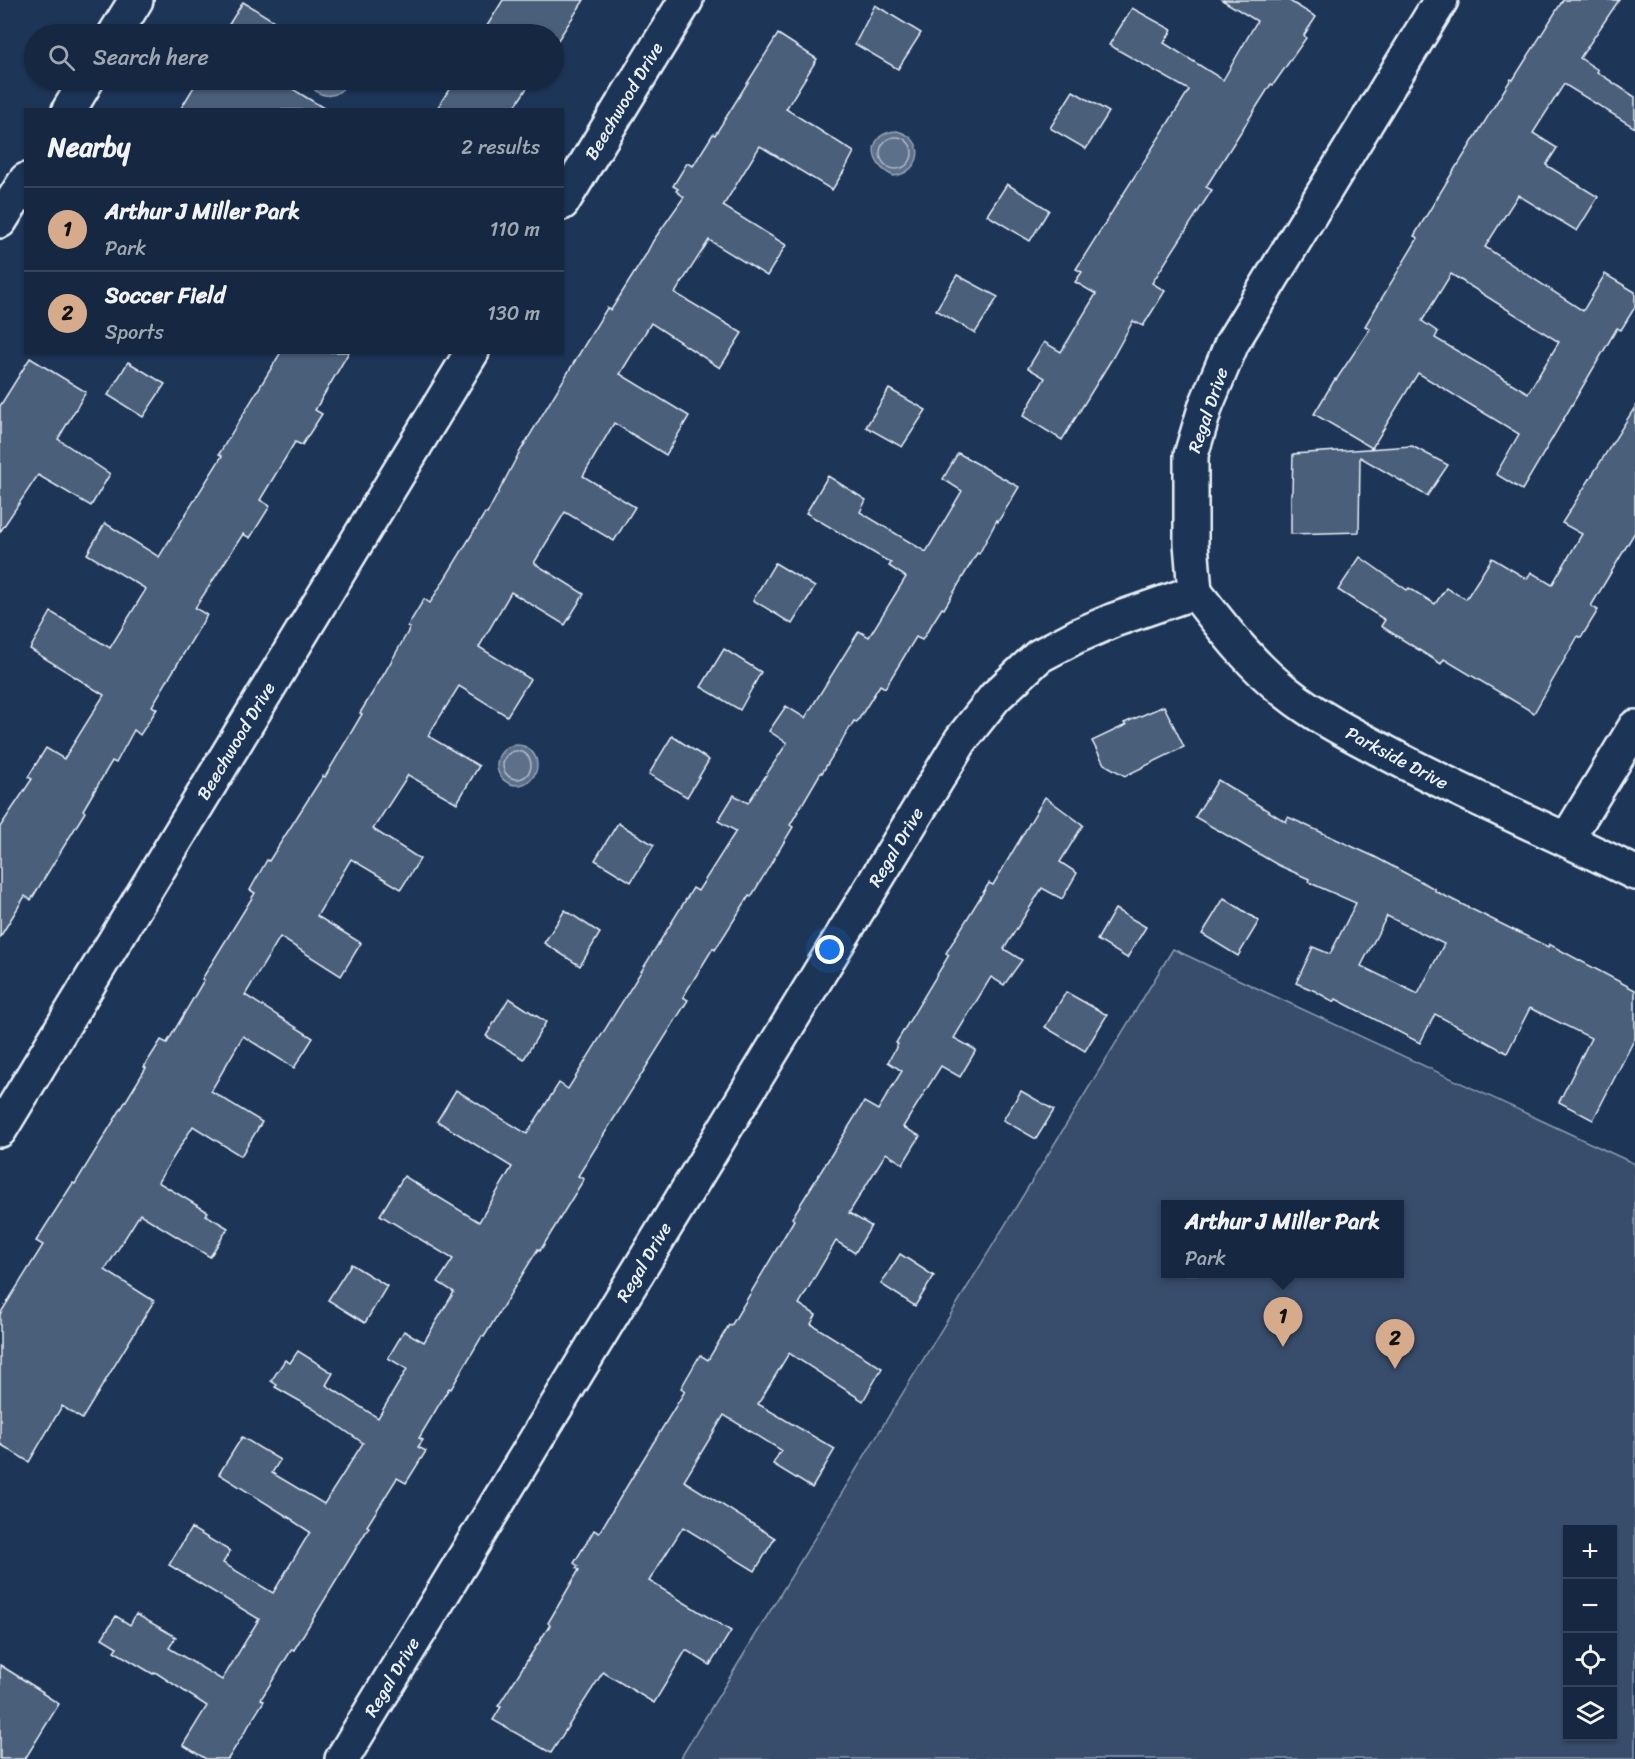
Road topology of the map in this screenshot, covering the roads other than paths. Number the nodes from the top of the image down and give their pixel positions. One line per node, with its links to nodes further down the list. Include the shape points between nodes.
1 (136, 0): 4 (street)
2 (686, 0): 8 (street, Beechwood Drive)
3 (1441, 0): 11 (street, Regal Drive, via 1232,343 1206,405 1191,455)
4 (121, 24)
5 (81, 90): 6 (street)
6 (70, 108)
7 (24, 183): 9 (street)
8 (564, 200)
9 (0, 221)
10 (471, 354): 15 (street, Beechwood Drive)
11 (1195, 592): 13 (street, Parkside Drive, via 1234,643 1285,692 1319,717 1434,778); 16 (street, Regal Drive, via 1114,620 1040,656 995,697 962,740)
12 (1635, 727): 13 (street)
13 (1567, 839): 14 (street, Parkside Drive)
14 (1635, 873)
15 (0, 1130)
16 (342, 1759)

